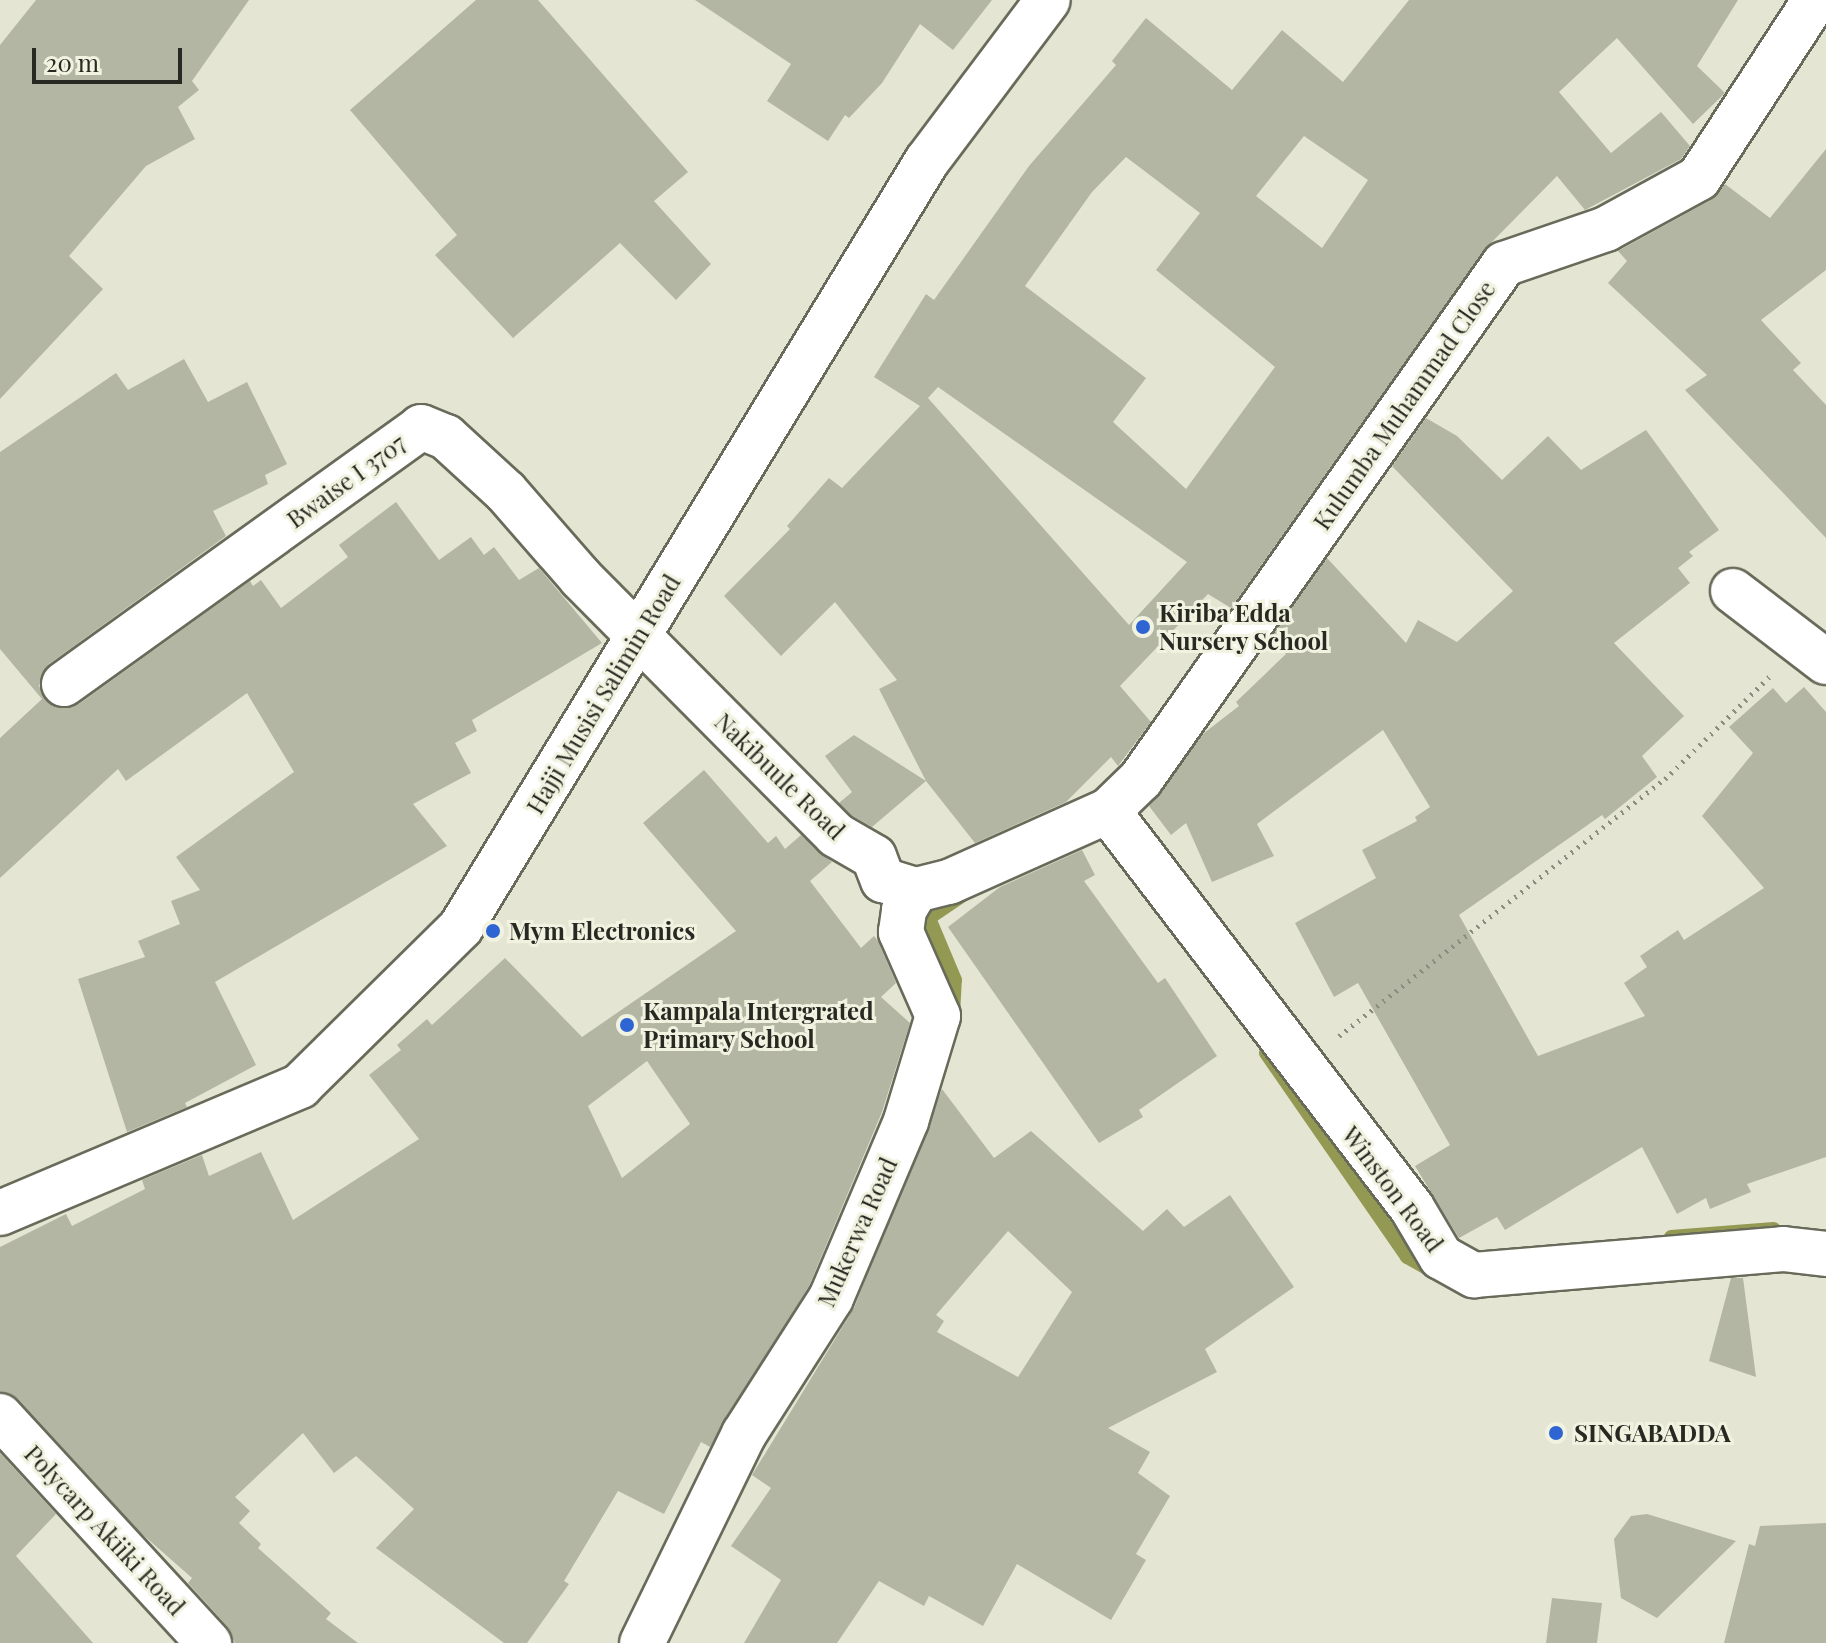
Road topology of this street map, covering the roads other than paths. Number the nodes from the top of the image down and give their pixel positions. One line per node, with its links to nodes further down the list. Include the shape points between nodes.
1 (1048, 0): 4 (street, Hajji Musisi Salimin Road, via 927,161)
2 (1815, 0): 7 (street, Kulumba Muhammad Close, via 1699,178 1606,229 1504,264 1141,779)
3 (1733, 591): 5 (street)
4 (640, 634): 6 (street, Bwaise I 3707, via 581,578 506,492 446,437 421,427); 8 (street, Nakibuule Road, via 836,835 874,857 883,880); 9 (street, Hajji Musisi Salimin Road, via 461,927 300,1086)
5 (1815, 652)
6 (64, 684)
7 (1108, 811): 8 (street, via 949,882); 10 (street, Winston Road, via 1187,907 1300,1066 1412,1208 1441,1257 1474,1275 1783,1249)
8 (916, 890): 13 (street, Mukerwa Road, via 904,910 901,932 938,1016 906,1121 831,1298 744,1434)
9 (0, 1213)
10 (1826, 1254)
11 (0, 1416): 12 (street, Polycarp Akiiki Road)
12 (209, 1643)
13 (642, 1643)

